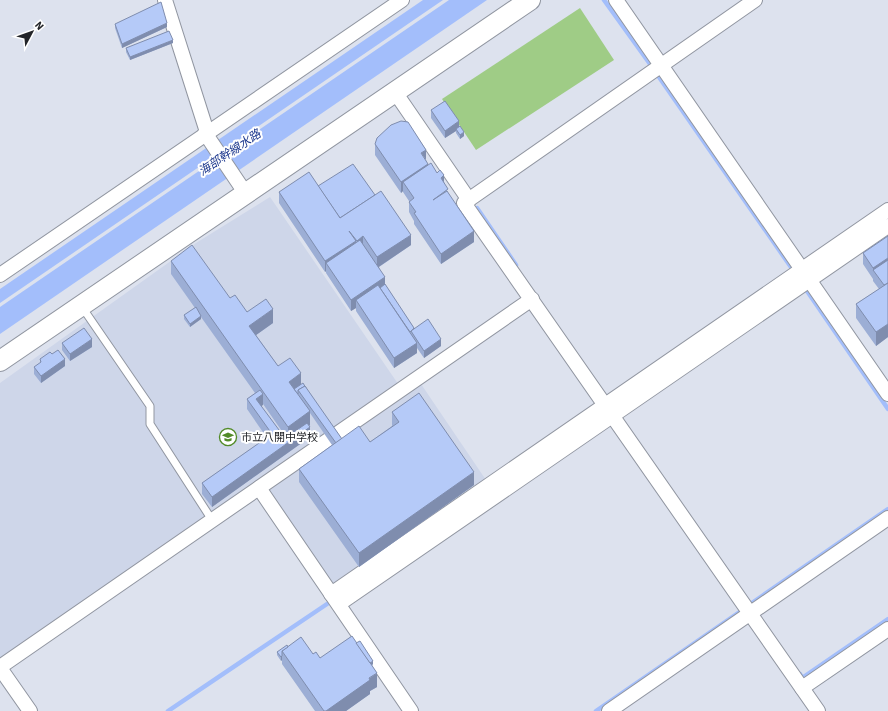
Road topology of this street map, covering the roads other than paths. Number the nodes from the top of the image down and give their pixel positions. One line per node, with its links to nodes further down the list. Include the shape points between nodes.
1 (165, 0): 8 (street)
2 (402, 0): 8 (street)
3 (530, 0): 7 (street)
4 (616, 0): 6 (street)
5 (756, 0): 6 (street)
6 (662, 65): 10 (street); 14 (street)
7 (395, 92): 9 (street); 10 (street)
8 (207, 135): 9 (street); 13 (street)
9 (246, 194): 16 (street)
10 (469, 200): 15 (street, via 464,203)
11 (888, 210): 14 (street)
12 (888, 226): 14 (street)
13 (0, 275)
14 (806, 275): 18 (street); 19 (street)
15 (532, 299): 19 (street); 20 (street)
16 (81, 305): 17 (street); 22 (lane, via 150,406 150,424)
17 (0, 361)
18 (888, 394)
19 (609, 409): 23 (street); 24 (street)
20 (260, 488): 22 (street); 23 (street)
21 (888, 518): 24 (street)
22 (212, 520): 26 (street)
23 (335, 599): 29 (street)
24 (750, 615): 27 (street); 30 (street)
25 (888, 629): 27 (street)
26 (0, 667): 28 (street)
27 (802, 688): 31 (street)
28 (30, 711)
29 (411, 711)
30 (609, 711)
31 (818, 711)

